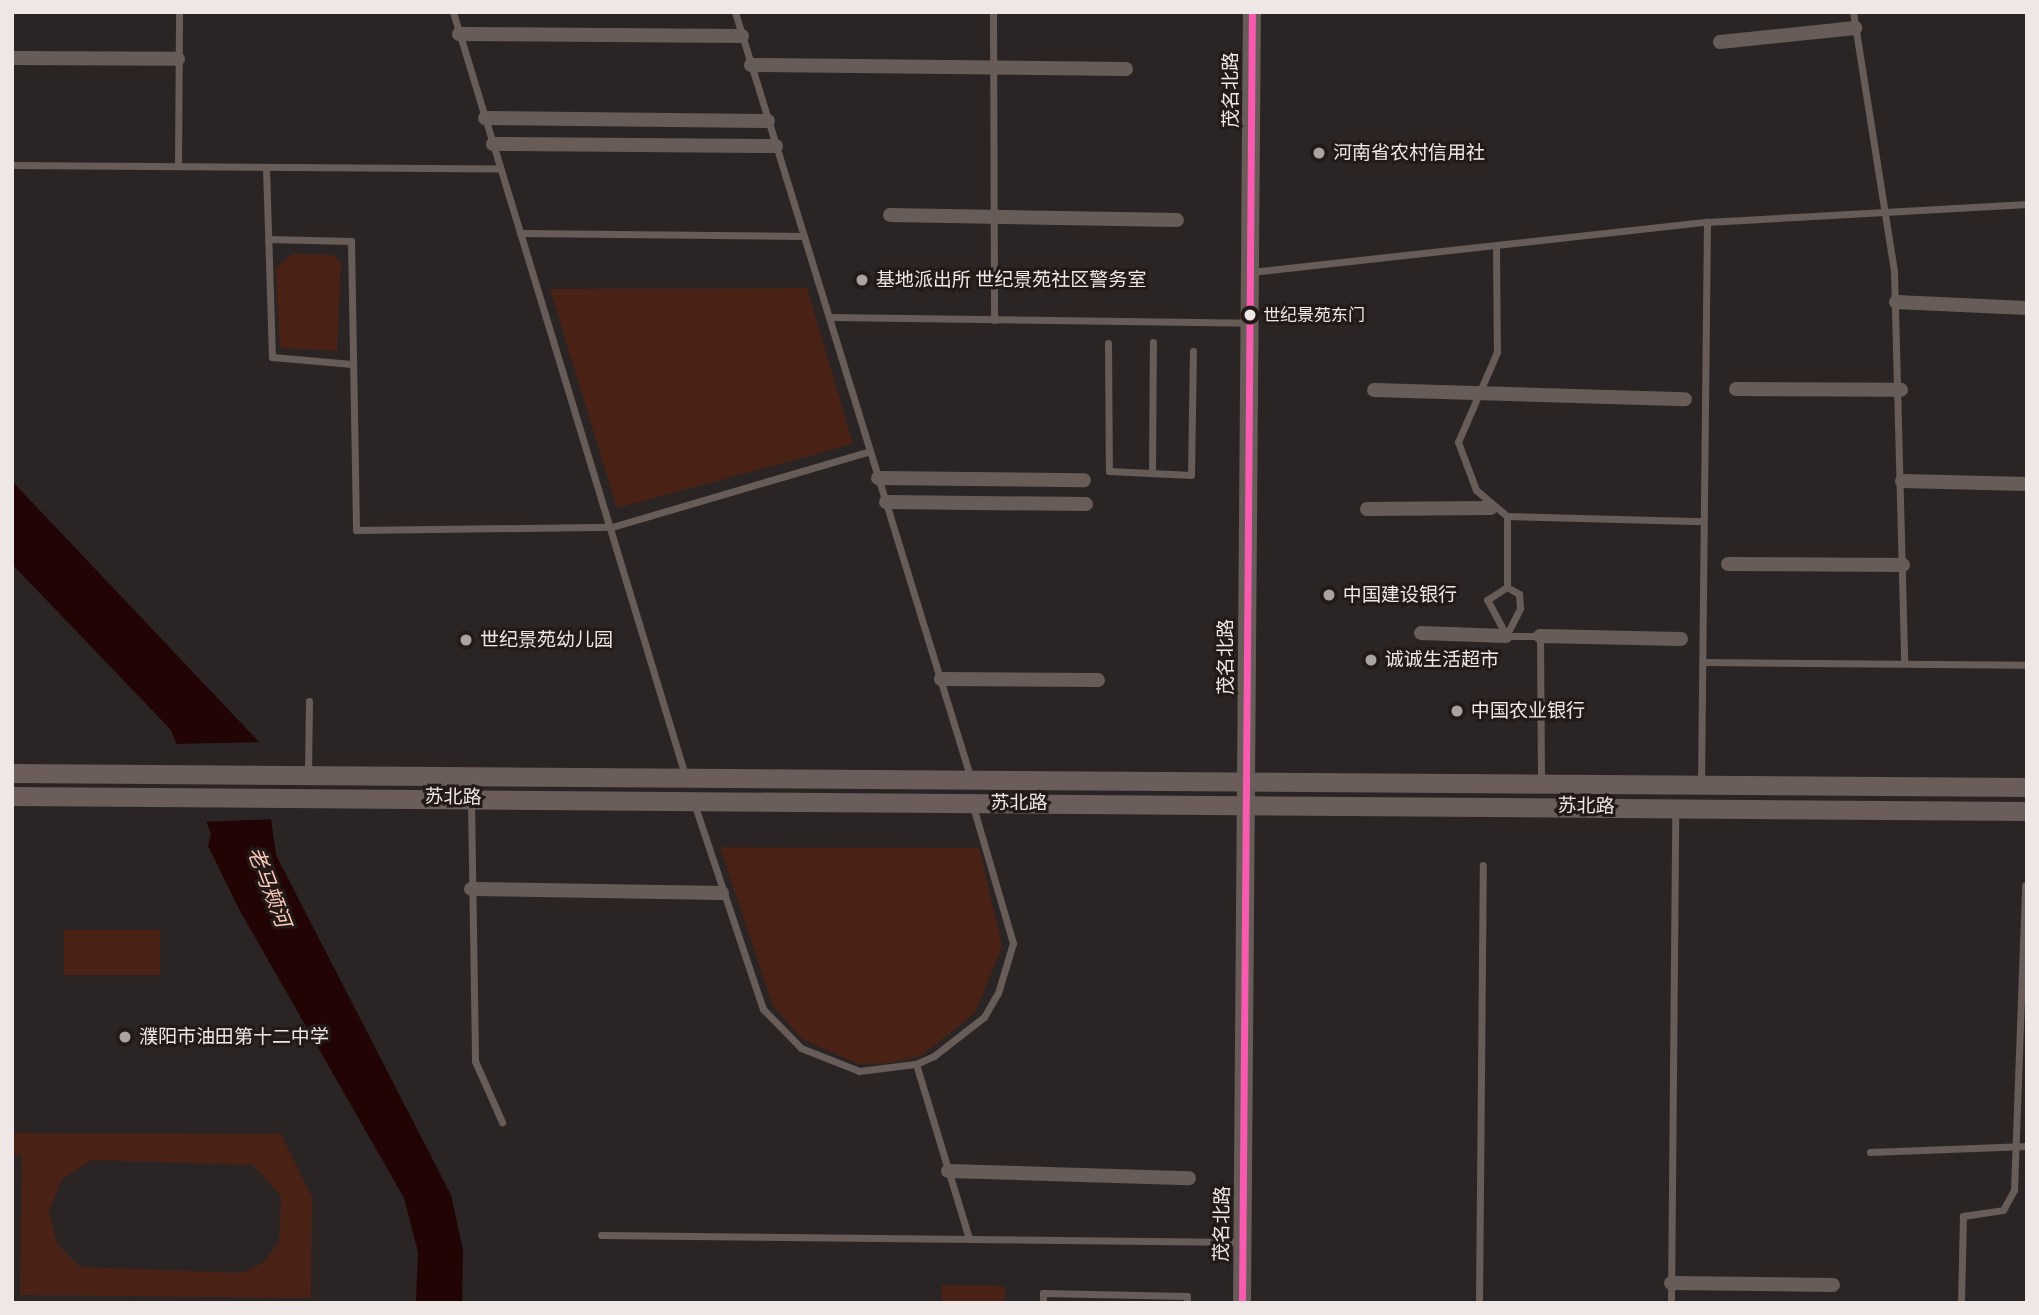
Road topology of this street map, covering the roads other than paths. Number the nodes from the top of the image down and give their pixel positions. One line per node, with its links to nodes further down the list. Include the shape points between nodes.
1 (178, 12): 12 (lane)
2 (453, 12): 8 (lane)
3 (735, 12): 9 (lane)
4 (993, 12): 14 (lane)
5 (1252, 12): 34 (street, 茂名北路)
6 (1853, 12): 7 (lane)
7 (1854, 28): 10 (street); 25 (lane)
8 (459, 34): 9 (street); 16 (lane)
9 (742, 36): 13 (lane)
10 (1720, 42)
11 (12, 58): 12 (street)
12 (178, 59): 21 (lane)
13 (751, 65): 14 (street); 17 (lane)
14 (993, 67): 15 (street); 27 (lane)
15 (1126, 69)
16 (485, 118): 17 (street); 18 (lane)
17 (768, 121): 19 (lane)
18 (493, 144): 19 (street); 23 (lane)
19 (776, 146): 31 (lane)
20 (12, 165): 21 (lane)
21 (178, 166): 22 (lane)
22 (266, 167): 23 (lane); 32 (lane)
23 (500, 168): 30 (lane)
24 (2027, 204): 25 (lane)
25 (1887, 208): 29 (lane); 35 (lane)
26 (890, 215): 27 (street)
27 (994, 217): 28 (street); 38 (lane)
28 (1177, 220)
29 (1707, 222): 33 (lane); 60 (lane)
30 (520, 233): 31 (lane); 61 (lane)
31 (804, 236): 37 (lane)
32 (268, 239): 43 (lane, via 272,358); 43 (lane, via 351,241)
33 (1496, 247): 34 (lane); 47 (lane, via 1500,335)
34 (1250, 272): 39 (street, 茂名北路)
35 (1896, 302): 36 (street); 46 (lane)
36 (2027, 307)
37 (830, 317): 38 (lane); 49 (lane)
38 (994, 320): 39 (lane)
39 (1250, 323): 79 (street, 茂名北路)
40 (1153, 342): 50 (lane)
41 (1108, 344): 50 (lane, via 1109,471)
42 (1193, 351): 50 (lane, via 1191,475)
43 (352, 364): 61 (lane, via 356,530)
44 (1736, 389): 46 (street)
45 (1374, 390): 47 (street)
46 (1901, 390): 53 (lane)
47 (1478, 392): 48 (street); 57 (lane, via 1459,434 1459,455)
48 (1685, 398)
49 (870, 451): 51 (lane); 61 (lane)
50 (1152, 473)
51 (878, 478): 52 (street); 55 (lane)
52 (1084, 480)
53 (1902, 481): 54 (street); 63 (lane)
54 (2027, 484)
55 (886, 502): 56 (street); 72 (lane)
56 (1086, 504)
57 (1492, 508): 58 (street); 59 (lane)
58 (1367, 509)
59 (1507, 516): 60 (lane); 64 (lane)
60 (1703, 521): 69 (lane)
61 (612, 527): 77 (lane)
62 (1728, 564): 63 (street)
63 (1903, 565): 70 (lane)
64 (1507, 587): 66 (lane, via 1519,594 1521,608); 66 (lane, via 1487,600)
65 (1422, 633): 66 (street)
66 (1506, 636): 67 (lane)
67 (1540, 636): 68 (street); 80 (lane)
68 (1681, 639)
69 (1703, 662): 70 (lane); 81 (lane)
70 (1903, 663): 71 (lane)
71 (2027, 665)
72 (941, 679): 73 (street); 78 (lane)
73 (1098, 680)
74 (309, 701): 75 (lane)
75 (308, 772): 76 (main road, 苏北路); 77 (main road, 苏北路)
76 (12, 773)
77 (685, 778): 78 (main road, 苏北路)
78 (971, 779): 79 (main road, 苏北路)
79 (1247, 781): 80 (main road, 苏北路); 87 (street, 茂名北路)
80 (1541, 782): 81 (main road, 苏北路)
81 (1701, 784): 82 (main road, 苏北路)
82 (2027, 787)
83 (12, 796): 84 (main road, 苏北路)
84 (471, 797): 85 (main road, 苏北路); 92 (lane)
85 (692, 799): 86 (main road, 苏北路); 93 (lane)
86 (972, 803): 87 (main road, 苏北路); 94 (lane, via 1009,917 1010,967 984,1017 956,1043)
87 (1246, 804): 88 (main road, 苏北路); 102 (street, 茂名北路)
88 (1675, 807): 89 (main road, 苏北路); 103 (lane)
89 (2027, 811)
90 (1483, 865): 108 (lane)
91 (2025, 885): 96 (lane)
92 (471, 889): 93 (street); 95 (lane, via 475,1061)
93 (722, 893): 94 (lane, via 753,987 784,1034 828,1062 859,1071)
94 (916, 1064): 98 (lane)
95 (502, 1122)
96 (2023, 1147): 97 (lane); 110 (lane, via 2010,1202 1990,1215 1963,1216)
97 (1870, 1152)
98 (948, 1171): 99 (street); 101 (lane)
99 (1189, 1178)
100 (601, 1235): 101 (lane)
101 (969, 1238): 102 (lane)
102 (1243, 1242): 107 (street, 茂名北路)
103 (1671, 1283): 104 (street); 109 (lane)
104 (1833, 1285)
105 (1043, 1303): 106 (lane, via 1043,1293 1187,1296)
106 (1187, 1303)
107 (1242, 1303)
108 (1479, 1303)
109 (1671, 1303)
110 (1961, 1303)

